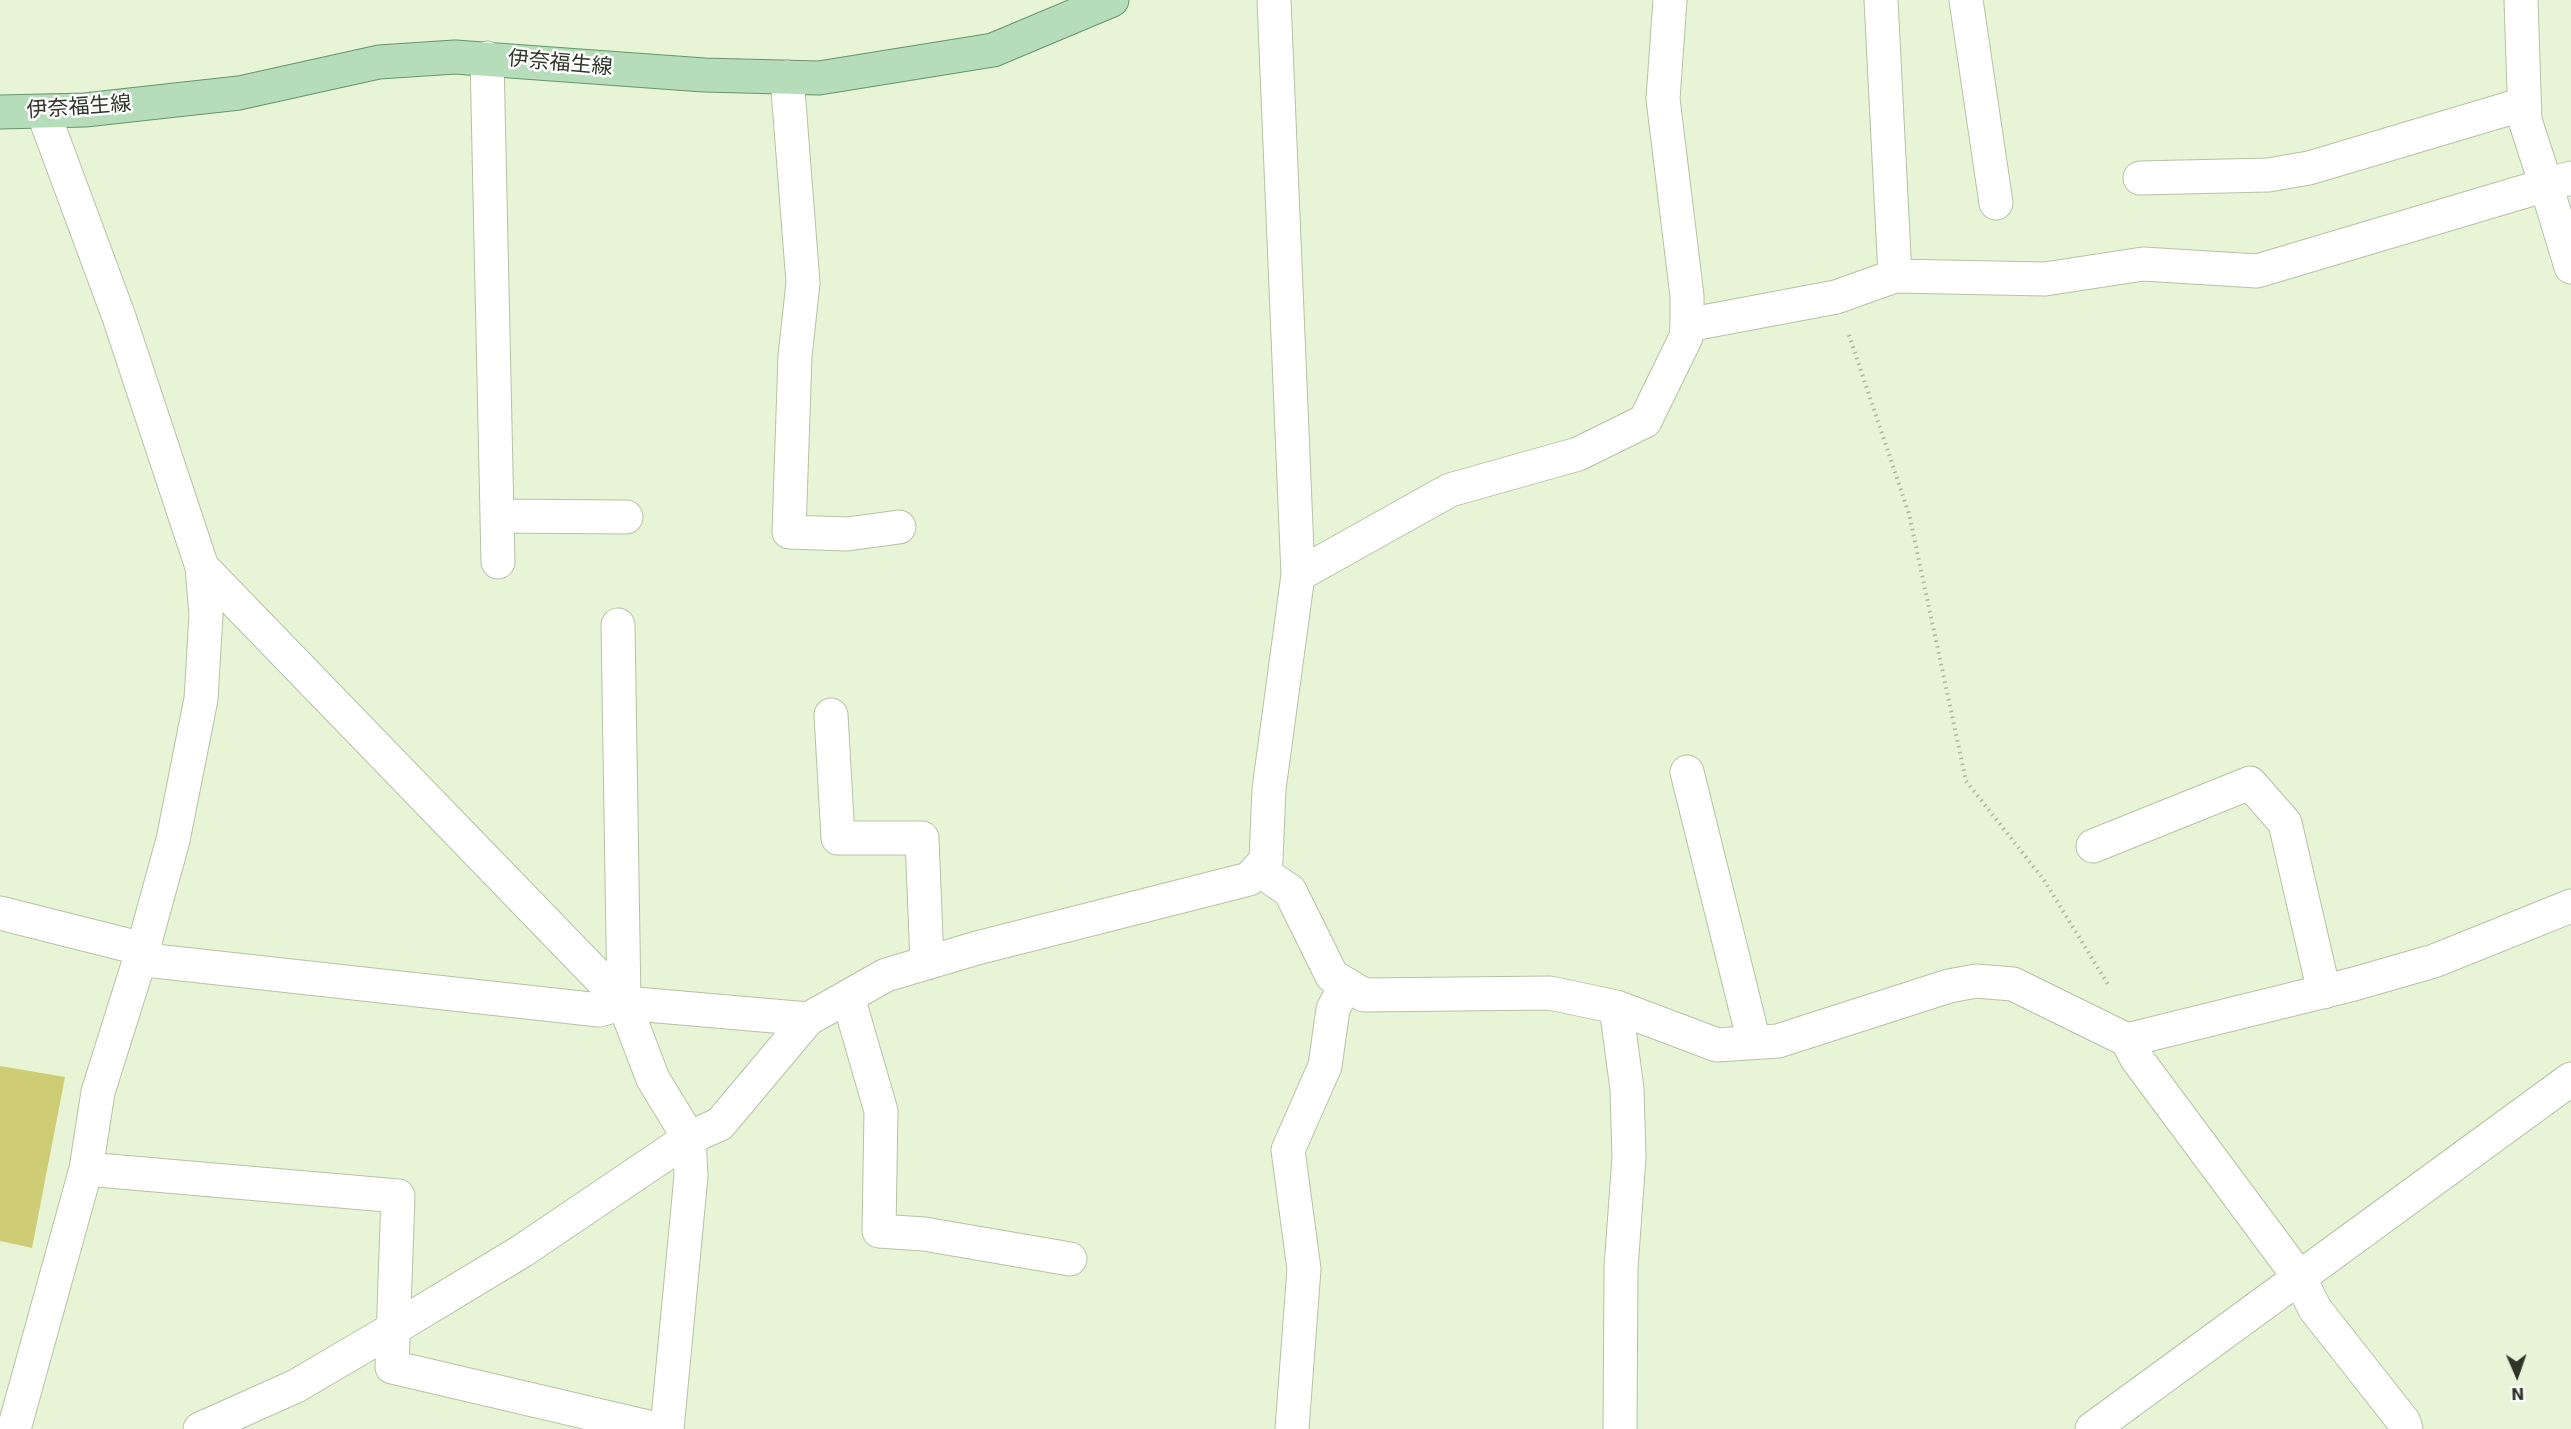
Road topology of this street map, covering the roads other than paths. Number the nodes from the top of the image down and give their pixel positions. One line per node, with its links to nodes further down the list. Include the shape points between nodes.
1 (1112, 0): 8 (main road, 伊奈福生線, via 993,50 819,78)
2 (1274, 0): 23 (street)
3 (1670, 0): 17 (street, via 1663,99 1687,296)
4 (1881, 0): 16 (street)
5 (1966, 0): 14 (street)
6 (2521, 0): 9 (street)
7 (487, 58): 8 (main road, 伊奈福生線, via 704,75); 11 (main road, 伊奈福生線, via 379,62 239,93); 18 (street)
8 (787, 77): 20 (street, via 803,283 795,356 789,532 847,534)
9 (2524, 104): 12 (street, via 2309,168 2268,175); 13 (street, via 2525,120)
10 (0, 112): 11 (main road, 伊奈福生線)
11 (43, 112): 22 (street, via 119,317)
12 (2140, 178)
13 (2558, 182): 15 (street); 16 (street, via 2257,271 2143,264 2045,279)
14 (1996, 203)
15 (2571, 267)
16 (1894, 276): 17 (street, via 1836,297)
17 (1687, 325): 23 (street, via 1686,337 1645,421 1578,454 1450,490)
18 (497, 516): 19 (street); 21 (street)
19 (626, 517)
20 (899, 528)
21 (498, 562)
22 (202, 567): 31 (street, via 206,615 201,699 173,840); 36 (street)
23 (1298, 575): 28 (street, via 1269,789 1266,860)
24 (618, 625): 36 (street)
25 (831, 715): 32 (street, via 838,838 922,838)
26 (1687, 772): 40 (street)
27 (2093, 846): 34 (street, via 2250,783 2285,823)
28 (1258, 870): 32 (street, via 1249,879); 33 (street, via 1290,891 1332,976)
29 (2571, 906): 34 (street, via 2434,961)
30 (0, 913): 31 (street)
31 (143, 949): 36 (street, via 155,961 599,1010); 43 (street, via 98,1092)
32 (927, 963): 35 (street, via 886,975)
33 (1346, 984): 37 (street, via 1364,995 1550,993); 51 (street, via 1333,1009 1325,1066 1288,1150 1304,1269)
34 (2324, 992): 39 (street)
35 (848, 997): 38 (street); 44 (street, via 881,1111 879,1231 924,1234)
36 (624, 1003): 38 (street); 42 (street, via 653,1079)
37 (1616, 1007): 40 (street, via 1717,1045); 52 (street, via 1627,1089 1629,1157 1621,1268)
38 (808, 1019): 42 (street, via 720,1124)
39 (2127, 1040): 40 (street, via 2013,984 1976,981 1949,986 1778,1041); 45 (street, via 2137,1059)
40 (1754, 1042)
41 (2571, 1078): 45 (street)
42 (689, 1138): 46 (street, via 522,1251); 50 (street, via 692,1176)
43 (86, 1169): 46 (street, via 398,1196); 47 (street)
44 (1070, 1258)
45 (2299, 1277): 53 (street); 54 (street, via 2315,1309)
46 (393, 1329): 48 (street, via 296,1386); 49 (street, via 392,1367)
47 (14, 1429)
48 (200, 1429)
49 (657, 1429)
50 (667, 1429)
51 (1292, 1429)
52 (1620, 1429)
53 (2092, 1429)
54 (2406, 1429)

